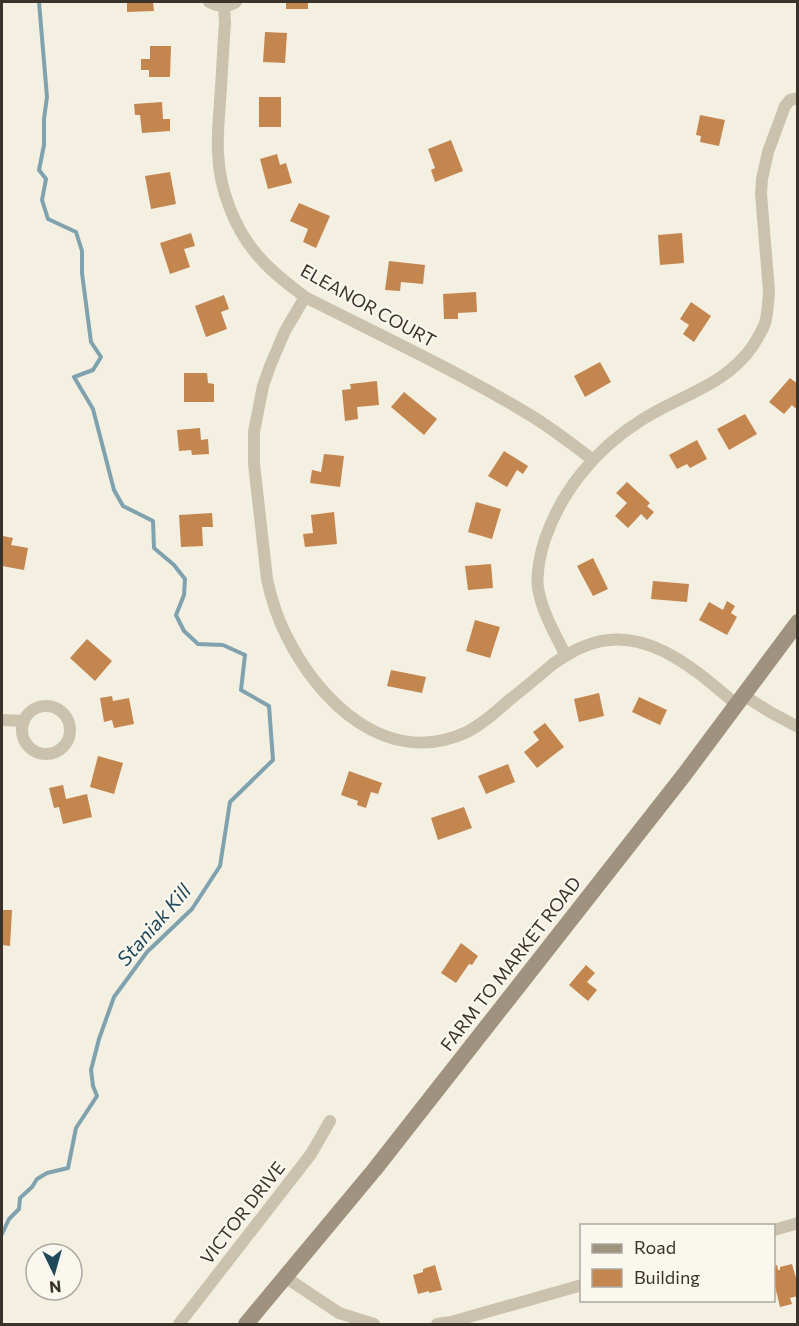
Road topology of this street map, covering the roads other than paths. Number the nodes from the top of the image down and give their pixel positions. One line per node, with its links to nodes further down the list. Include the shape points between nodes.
1 (209, 2): 3 (street)
2 (236, 2): 3 (street)
3 (224, 7): 5 (street, ELEANOR COURT, via 218,153 226,197 247,241 260,258)
4 (794, 99): 6 (street, via 785,106 762,179 769,291 762,332 729,373 641,420)
5 (305, 297): 6 (street, ELEANOR COURT, via 472,382 552,429); 8 (street, via 285,331 263,386 254,464 271,597 285,634 311,677 327,696 374,733 412,743 453,737 483,723)
6 (593, 460): 8 (street, via 558,508 538,565 543,607)
7 (798, 622): 9 (street, FARM TO MARKET ROAD)
8 (566, 656): 9 (street, via 586,645 634,641 669,653)
9 (739, 699): 12 (street); 16 (street, FARM TO MARKET ROAD, via 383,1160)
10 (2, 720): 11 (street)
11 (24, 721)
12 (798, 727)
13 (330, 1121): 18 (street, VICTOR DRIVE, via 311,1154)
14 (798, 1223): 15 (street)
15 (775, 1230)
16 (285, 1277): 19 (street, FARM TO MARKET ROAD); 20 (street, via 339,1313)
17 (580, 1286): 21 (street)
18 (179, 1324)
19 (246, 1324)
20 (374, 1324)
21 (437, 1324)

